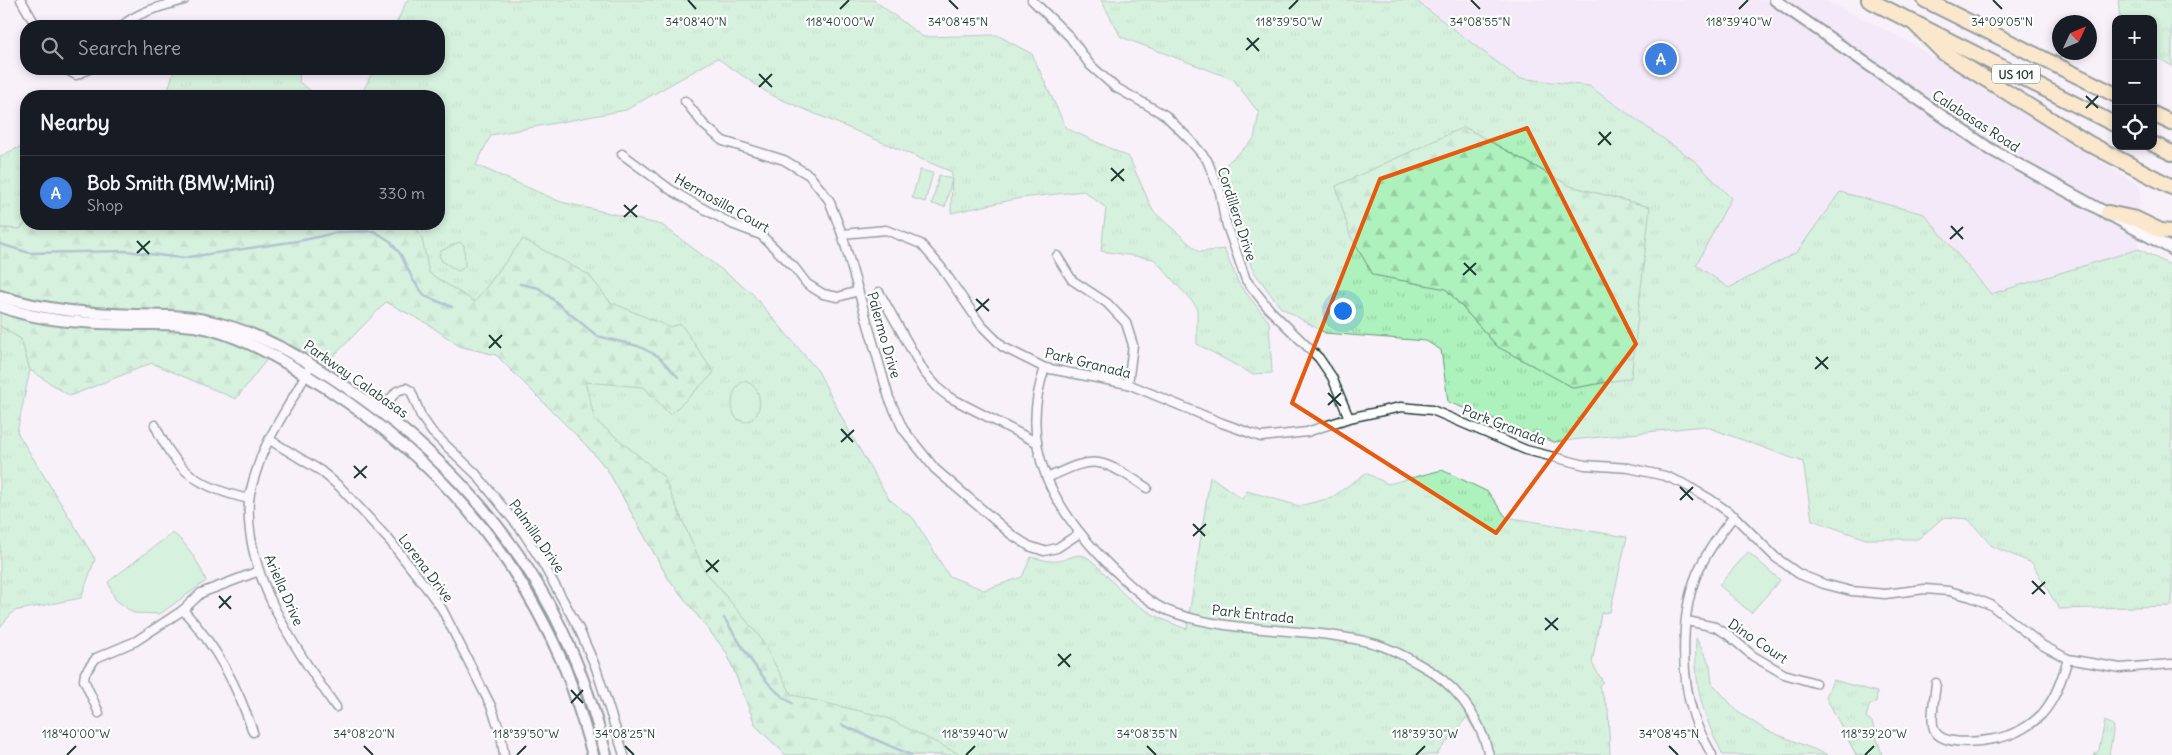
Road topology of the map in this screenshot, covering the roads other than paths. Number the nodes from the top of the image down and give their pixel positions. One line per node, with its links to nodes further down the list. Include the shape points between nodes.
1 (21, 0): 7 (street)
2 (184, 0): 8 (street)
3 (1032, 0): 33 (street, Cordillera Drive, via 1070,38 1090,65 1116,87 1165,115 1207,160 1246,280 1270,310 1319,358 1332,377)
4 (1775, 0): 19 (street, Calabasas Road, via 1995,152)
5 (1869, 0): 9 (highway, US 101)
6 (1925, 0): 10 (highway, US 101)
7 (33, 20)
8 (130, 20)
9 (1915, 24): 13 (highway, US 101); 18 (highway, via 1944,53 2088,143)
10 (2112, 93)
11 (685, 101): 21 (street, Palermo Drive, via 704,125 723,141 784,160 809,175 829,200)
12 (2157, 116): 14 (highway)
13 (2112, 123)
14 (2172, 123)
15 (2157, 146): 16 (highway)
16 (2172, 153)
17 (622, 154): 24 (street, Hermosilla Court, via 693,203 761,235 808,284 823,294 838,296)
18 (2172, 187)
19 (2108, 213): 20 (highway); 22 (street, Calabasas Road)
20 (2172, 232)
21 (842, 234): 24 (street, Palermo Drive); 29 (street, Park Granada, via 886,230 921,244 942,267 981,325 1003,347)
22 (2172, 249)
23 (1057, 256): 31 (street, via 1072,280 1107,304 1126,323 1133,345)
24 (858, 291): 42 (street, Palermo Drive, via 889,398 903,429 934,469 1012,535 1030,546 1044,551 1057,548)
25 (879, 292): 37 (street, via 924,372 940,390)
26 (0, 296): 28 (street, Parkway Calabasas, via 61,310 208,321 258,336)
27 (0, 306): 30 (street, Parkway Calabasas, via 62,321 174,324 208,329 243,340)
28 (311, 364): 30 (street, Ariella Drive); 32 (street, Parkway Calabasas)
29 (1045, 368): 31 (street, Park Granada); 37 (street, Park Entrada, via 1035,404)
30 (306, 375): 34 (street, Parkway Calabasas); 36 (street, Ariella Drive)
31 (1128, 384): 33 (street, Park Granada, via 1261,437 1307,432)
32 (381, 410): 34 (street); 55 (street, Parkway Calabasas, via 426,448 466,489 528,569 582,676); 56 (street, Palmilla Drive, via 397,391 406,388 411,391 432,432 476,474 523,532 579,629 596,668)
33 (1349, 418): 41 (street, Park Granada, via 1401,407 1432,410 1526,450 1585,465 1629,468 1665,476 1710,499)
34 (373, 420): 54 (street, Parkway Calabasas, via 436,474 461,501 520,580 564,667)
35 (155, 425): 40 (street, via 168,451 188,473 219,492)
36 (270, 440): 40 (street, Ariella Drive); 53 (street, Lorena Drive, via 340,486 390,541 442,608 491,706)
37 (1036, 442): 38 (street, Park Entrada)
38 (1047, 478): 39 (street, via 1081,464 1099,463 1133,477); 42 (street, Park Entrada, via 1056,499)
39 (1147, 488)
40 (249, 499): 43 (street, Ariella Drive, via 249,530)
41 (1734, 516): 45 (street, via 1699,568); 46 (street, Park Granada, via 1775,557 1798,574 1851,591 1885,594 1925,589 1971,597 1991,606 2042,645)
42 (1080, 534): 57 (street, Park Entrada, via 1144,598 1172,613 1212,624 1301,632 1372,643 1429,669 1456,690 1474,718)
43 (259, 571): 44 (street, via 202,593); 50 (street, Ariella Drive, via 280,618)
44 (183, 610): 51 (street, via 136,641 96,658 88,666 84,680); 52 (street, via 221,657)
45 (1687, 620): 49 (street, Dino Court, via 1715,627 1753,656 1784,674); 58 (street, via 1685,673 1694,717)
46 (2068, 659): 47 (street, Park Granada, via 2120,668); 48 (street, via 2060,684 2041,714 2027,726 1991,739 1950,742 1940,738 1933,720)
47 (2172, 664)
48 (1936, 683)
49 (1815, 684)
50 (336, 707)
51 (98, 713)
52 (253, 732)
53 (504, 755)
54 (593, 755)
55 (606, 755)
56 (624, 755)
57 (1489, 755)
58 (1712, 755)

